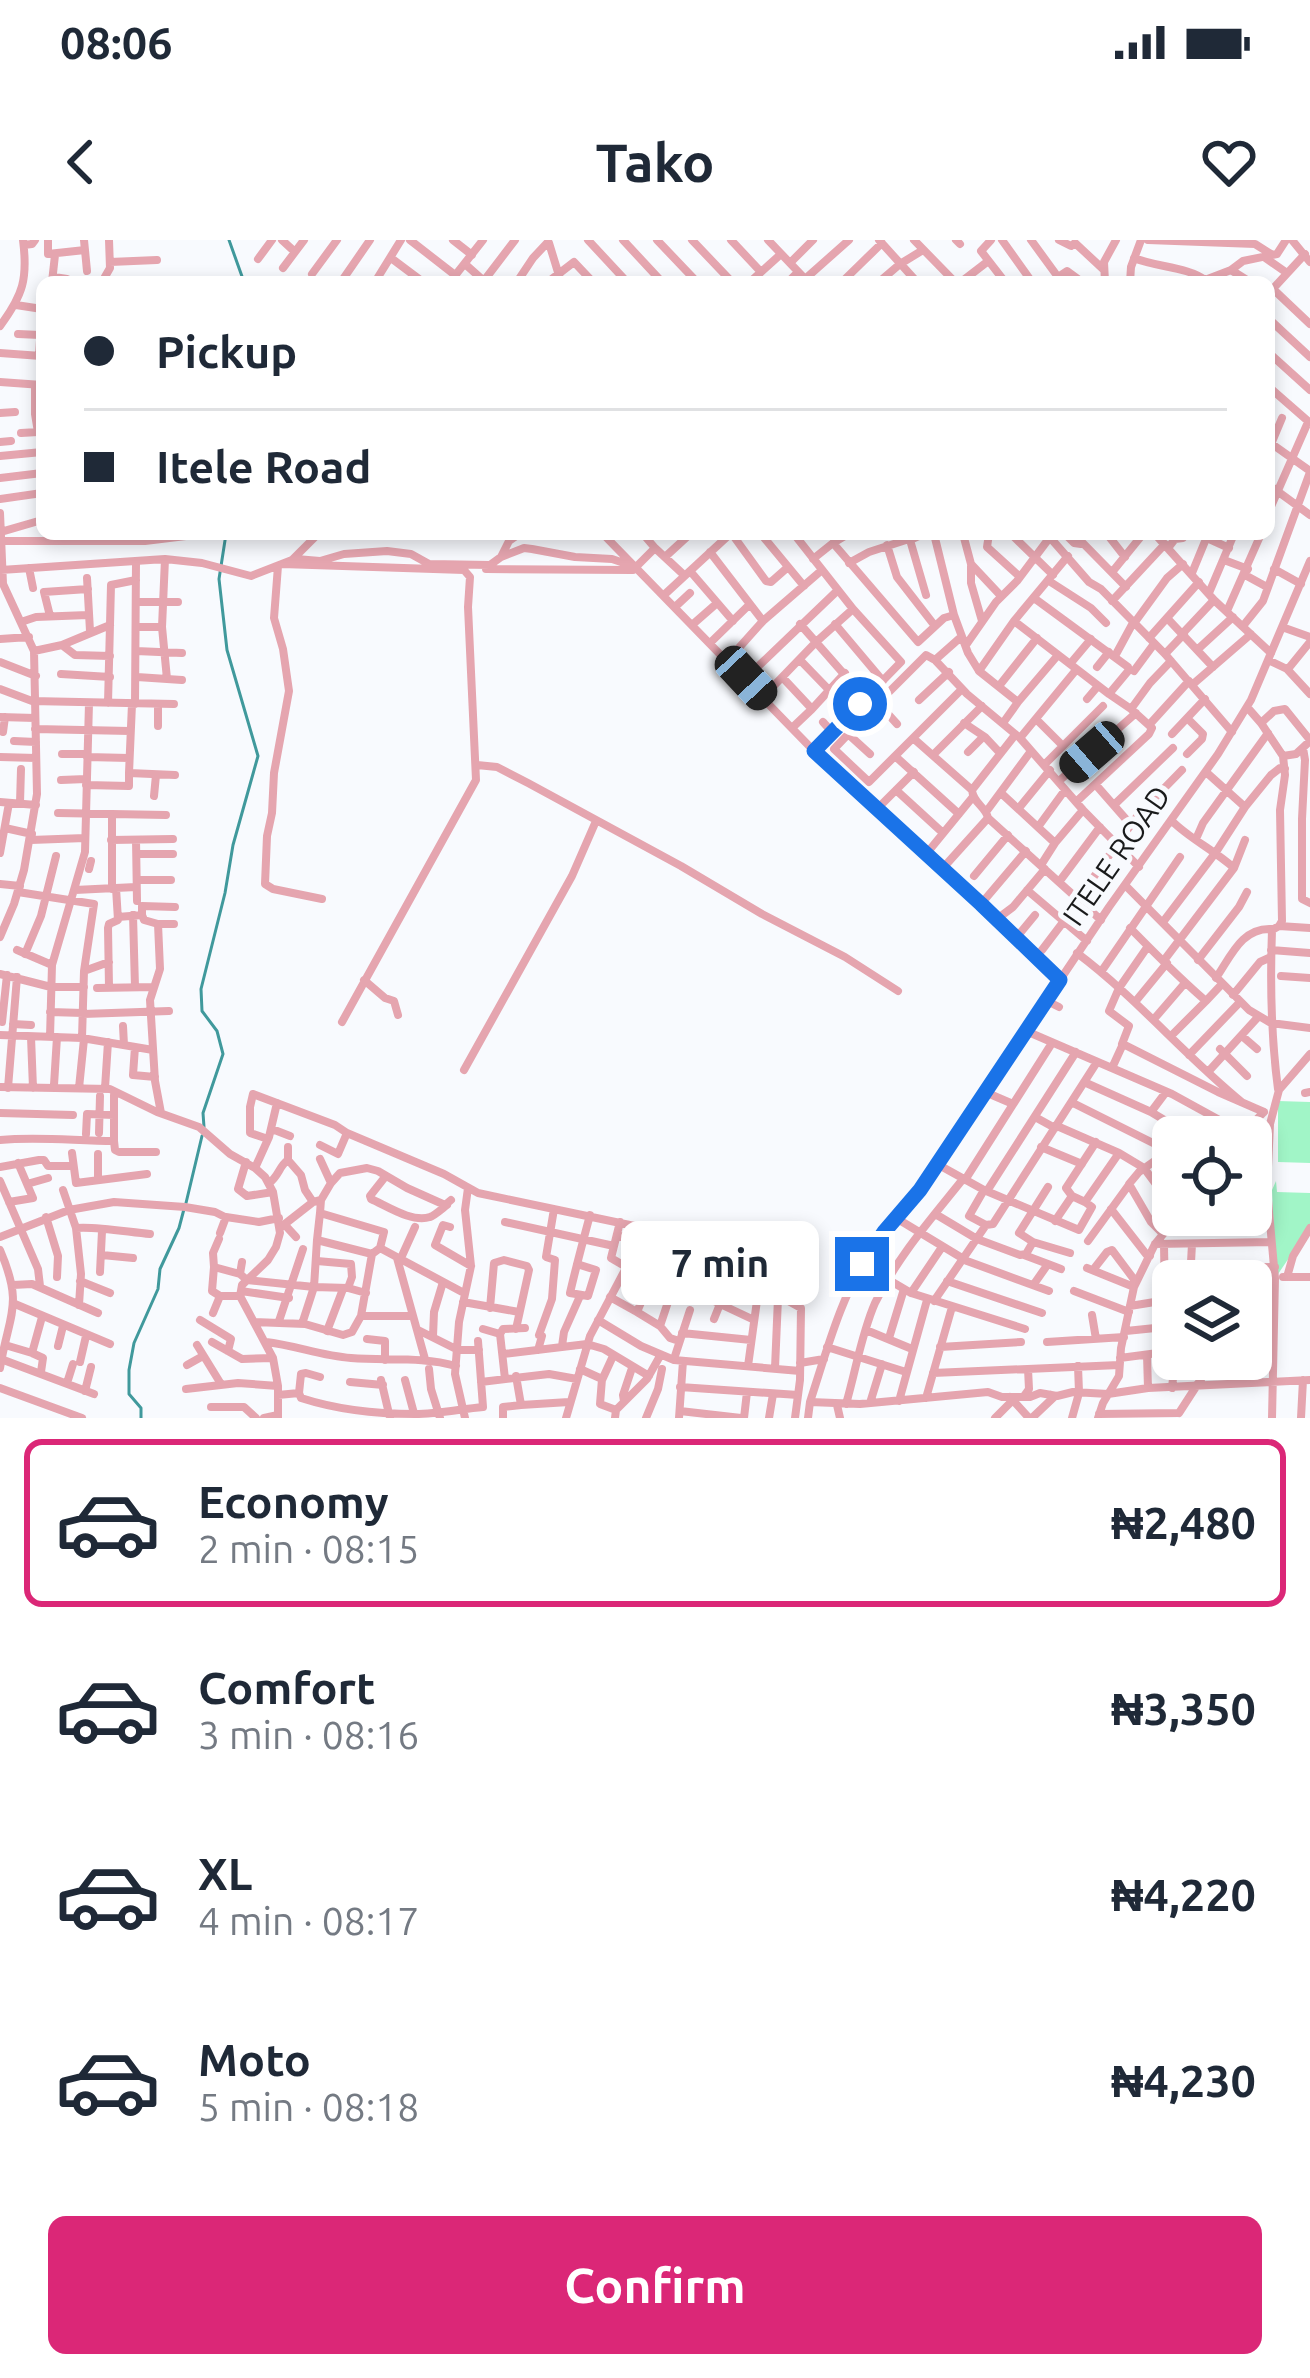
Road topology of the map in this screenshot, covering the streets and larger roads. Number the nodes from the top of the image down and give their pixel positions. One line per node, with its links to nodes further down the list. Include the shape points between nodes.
1 (35, 240): 32 (street)
2 (48, 240): 40 (street, via 46,253)
3 (71, 240): 37 (street)
4 (109, 240): 48 (street)
5 (272, 240): 47 (street)
6 (282, 240): 38 (street)
7 (304, 240): 38 (street)
8 (337, 240): 59 (street)
9 (370, 240): 62 (street)
10 (406, 240): 43 (street); 65 (street)
11 (453, 240): 41 (street)
12 (483, 240): 41 (street)
13 (514, 240): 68 (street)
14 (588, 240): 73 (street)
15 (623, 240): 74 (street)
16 (657, 240): 75 (street)
17 (692, 240): 76 (street)
18 (730, 240): 57 (street)
19 (813, 240): 49 (street)
20 (849, 240): 79 (street)
21 (914, 240): 36 (street)
22 (935, 240): 36 (street)
23 (992, 240): 50 (street, via 981,249)
24 (1002, 240): 86 (street)
25 (1031, 240): 87 (street)
26 (1059, 240): 34 (street)
27 (1116, 240): 53 (street)
28 (1145, 240): 42 (street, via 1255,244); 44 (street)
29 (1289, 240): 42 (street); 45 (street)
30 (548, 241): 69 (street); 70 (street)
31 (772, 241): 39 (street)
32 (23, 242): 95 (street)
33 (880, 242): 51 (street); 80 (street)
34 (1076, 242): 53 (street)
35 (85, 245): 37 (street); 56 (street)
36 (924, 250): 51 (street); 83 (street)
37 (72, 251): 40 (street)
38 (295, 252): 54 (street)
39 (781, 254): 49 (street); 57 (street)
40 (55, 255): 60 (street)
41 (472, 255): 52 (street)
42 (1268, 256): 55 (street); 58 (street)
43 (392, 257): 63 (street); 64 (street)
44 (1134, 258): 89 (street); 90 (street)
45 (1307, 258): 58 (street)
46 (157, 260): 48 (street)
47 (258, 260)
48 (110, 262): 61 (street)
49 (790, 262): 78 (street)
50 (987, 262): 84 (street); 85 (street)
51 (900, 264): 81 (street); 82 (street)
52 (465, 265): 66 (street); 67 (street)
53 (1101, 265): 88 (street)
54 (284, 268)
55 (1231, 270): 91 (street); 92 (street)
56 (87, 271)
57 (761, 272): 77 (street)
58 (1289, 273): 93 (street)
59 (313, 274)
60 (53, 276)
61 (106, 276)
62 (345, 276)
63 (381, 276)
64 (414, 276)
65 (448, 276)
66 (455, 276)
67 (478, 276)
68 (488, 276)
69 (521, 276)
70 (558, 276)
71 (561, 276): 72 (street, via 574,262)
72 (587, 276)
73 (621, 276)
74 (656, 276)
75 (691, 276)
76 (726, 276)
77 (757, 276)
78 (802, 276)
79 (806, 276)
80 (848, 276)
81 (886, 276)
82 (911, 276)
83 (952, 276)
84 (967, 276)
85 (998, 276)
86 (1028, 276)
87 (1057, 276)
88 (1104, 276)
89 (1131, 276)
90 (1200, 276)
91 (1215, 276)
92 (1240, 276)
93 (1275, 287)
94 (1275, 294): 97 (street)
95 (16, 305): 96 (street); 99 (street)
96 (36, 308)
97 (1310, 324)
98 (1275, 325): 104 (street)
99 (0, 326)
100 (18, 334): 101 (street)
101 (36, 334)
102 (1310, 342): 104 (street)
103 (0, 353): 105 (street)
104 (1307, 354)
105 (36, 356)
106 (1275, 359): 110 (street)
107 (0, 382): 108 (street)
108 (36, 385)
109 (1275, 391): 114 (street)
110 (1310, 391)
111 (15, 412): 112 (street)
112 (0, 413)
113 (1282, 418): 117 (street)
114 (1309, 422): 121 (street)
115 (36, 432): 116 (street)
116 (21, 434)
117 (1275, 434)
118 (1275, 448): 121 (street)
119 (36, 453): 120 (street)
120 (0, 456)
121 (1292, 458): 122 (street); 125 (street)
122 (1310, 471): 129 (street)
123 (36, 474): 124 (street)
124 (0, 478)
125 (1275, 485)
126 (1275, 490): 129 (street)
127 (36, 494): 128 (street)
128 (0, 499)
129 (1296, 507): 131 (street); 187 (street)
130 (0, 513): 133 (street)
131 (1310, 515)
132 (36, 522): 133 (street)
133 (1, 535): 134 (street); 186 (street)
134 (36, 536)
135 (311, 540): 181 (street)
136 (510, 540): 169 (street)
137 (613, 540): 185 (street)
138 (648, 540): 165 (street)
139 (680, 540): 170 (street)
140 (723, 540): 167 (street)
141 (732, 540): 183 (street, via 766,581)
142 (766, 540): 183 (street)
143 (801, 540): 174 (street)
144 (833, 540): 174 (street)
145 (835, 540): 178 (street)
146 (902, 540): 163 (street)
147 (910, 540): 208 (street)
148 (935, 540): 222 (street)
149 (965, 540): 182 (street)
150 (988, 540): 194 (street)
151 (1018, 540): 171 (street)
152 (1045, 540): 171 (street)
153 (1053, 540): 168 (street)
154 (1073, 540): 189 (street)
155 (1112, 540): 172 (street)
156 (1138, 540): 172 (street)
157 (1160, 540): 164 (street)
158 (1174, 540): 164 (street)
159 (1205, 540): 193 (street)
160 (1214, 540): 166 (street)
161 (1231, 540): 166 (street)
162 (1259, 540): 191 (street)
163 (887, 545): 178 (street); 236 (street, via 897,577)
164 (1166, 546): 179 (street); 200 (street)
165 (655, 548): 170 (street); 185 (street)
166 (1228, 548): 175 (street)
167 (710, 552): 192 (street); 217 (street)
168 (1068, 556): 195 (street); 215 (street)
169 (501, 557): 181 (street, via 482,566 429,564 387,551); 185 (street, via 524,548)
170 (665, 557): 192 (street)
171 (1034, 557): 194 (street); 195 (street)
172 (1125, 557): 189 (street)
173 (165, 559): 176 (street); 181 (street, via 247,576); 213 (street)
174 (813, 559): 188 (street)
175 (1224, 560): 191 (street); 210 (street)
176 (136, 561): 180 (street); 196 (street)
177 (1310, 561): 198 (street, ITELE ROAD)
178 (849, 563): 236 (street, via 918,642)
179 (1183, 563): 193 (street); 229 (street)
180 (110, 564): 184 (street); 199 (street)
181 (284, 564): 190 (street); 433 (street, via 275,626 289,691 266,884)
182 (971, 564): 209 (street); 230 (street)
183 (788, 567): 201 (street)
184 (29, 568): 186 (street); 203 (street)
185 (637, 568): 190 (street); 207 (street)
186 (1, 569): 206 (street)
187 (1274, 569): 198 (street); 202 (street)
188 (822, 570): 201 (street); 204 (street)
189 (1113, 571): 200 (street)
190 (468, 572): 356 (street)
191 (1246, 572): 202 (street); 220 (street)
192 (687, 573): 207 (street); 216 (street)
193 (1192, 573): 197 (street)
194 (1019, 576): 209 (street)
195 (1051, 578): 211 (street); 231 (street)
196 (136, 580): 199 (street); 212 (street)
197 (1199, 582): 210 (street); 223 (street)
198 (1302, 582): 240 (street, ITELE ROAD)
199 (114, 583): 234 (street)
200 (1126, 586): 215 (street)
201 (802, 587): 226 (street)
202 (1267, 587): 237 (street)
203 (33, 588)
204 (838, 590): 219 (street); 232 (street)
205 (690, 593): 218 (street)
206 (3, 594): 228 (street)
207 (664, 595): 218 (street)
208 (926, 595)
209 (1001, 596): 230 (street)
210 (1212, 597): 220 (street); 242 (street)
211 (1034, 598): 227 (street); 247 (street)
212 (136, 602): 213 (street); 238 (street)
213 (161, 602): 214 (street); 239 (street)
214 (178, 602)
215 (1112, 602): 229 (street)
216 (716, 604): 225 (street); 235 (street)
217 (750, 604): 225 (street); 226 (street)
218 (675, 607): 235 (street)
219 (853, 608): 233 (street); 287 (street, via 901,662)
220 (1230, 614): 237 (street); 254 (street)
221 (88, 615): 224 (street); 224 (street, via 87,584 44,592); 241 (street)
222 (954, 615): 236 (street); 249 (street)
223 (1167, 618): 242 (street); 250 (street)
224 (53, 619): 228 (street)
225 (734, 621): 252 (street)
226 (763, 621): 268 (street)
227 (1014, 621): 245 (street); 274 (street)
228 (21, 622): 244 (street)
229 (1134, 622): 250 (street); 259 (street)
230 (982, 623): 249 (street)
231 (1106, 623)
232 (800, 624): 251 (street); 283 (street)
233 (835, 624): 251 (street); 287 (street)
234 (110, 625): 241 (street); 262 (street)
235 (692, 625): 252 (street)
236 (934, 626)
237 (1243, 626): 243 (street)
238 (137, 627): 239 (street); 256 (street)
239 (162, 627): 257 (street)
240 (1282, 627): 248 (street); 263 (street, ITELE ROAD)
241 (90, 631): 253 (street)
242 (1183, 634): 254 (street); 265 (street)
243 (1251, 634): 263 (street); 272 (street)
244 (29, 637): 246 (street); 255 (street)
245 (1037, 638): 261 (street); 289 (street)
246 (0, 639)
247 (1090, 639): 259 (street); 270 (street)
248 (1310, 639): 264 (street)
249 (964, 641): 267 (street); 274 (street)
250 (1151, 641): 265 (street); 275 (street)
251 (816, 642): 266 (street); 278 (street)
252 (710, 643): 268 (street)
253 (62, 645): 255 (street); 260 (street)
254 (1197, 650): 272 (street)
255 (34, 651): 280 (street)
256 (136, 651): 257 (street); 282 (street)
257 (166, 653): 258 (street); 285 (street)
258 (182, 653)
259 (1112, 654): 271 (street); 295 (street, via 1129,669)
260 (75, 655): 262 (street); 279 (street)
261 (1058, 655): 270 (street); 302 (street)
262 (110, 656): 281 (street)
263 (1269, 657): 273 (street); 311 (street, ITELE ROAD)
264 (1306, 657): 273 (street)
265 (1168, 658): 288 (street); 313 (street)
266 (800, 660): 284 (street); 293 (street)
267 (935, 660): 276 (street); 308 (street, via 926,655)
268 (728, 661): 283 (street)
269 (0, 662): 280 (street)
270 (1073, 667): 290 (street); 316 (street)
271 (1097, 667)
272 (1214, 667): 288 (street)
273 (1288, 669): 294 (street)
274 (980, 671): 289 (street)
275 (1134, 671)
276 (949, 672): 292 (street); 300 (street)
277 (61, 674): 279 (street)
278 (845, 674): 293 (street); 297 (street)
279 (76, 675): 281 (street)
280 (36, 676): 301 (street)
281 (110, 676): 304 (street)
282 (136, 677): 285 (street); 305 (street)
283 (746, 678): 296 (street)
284 (783, 678): 296 (street); 312 (street)
285 (167, 679): 286 (street)
286 (182, 680)
287 (883, 681): 297 (street)
288 (1190, 683): 299 (street); 323 (street)
289 (999, 686): 302 (street)
290 (1098, 686): 295 (street); 298 (street)
291 (0, 688): 301 (street)
292 (962, 689): 309 (street); 336 (street)
293 (830, 691): 312 (street)
294 (1310, 693)
295 (1108, 694): 313 (street)
296 (763, 697): 325 (street)
297 (865, 698): 330 (street)
298 (1087, 699)
299 (1205, 699): 315 (street); 328 (street)
300 (919, 700)
301 (36, 701): 303 (street); 321 (street)
302 (1018, 702): 319 (street)
303 (89, 703): 304 (street); 326 (street)
304 (108, 703): 305 (street)
305 (133, 704): 306 (street); 327 (street)
306 (158, 704): 307 (street); 324 (street)
307 (174, 704)
308 (878, 704): 322 (street); 332 (street)
309 (982, 706): 318 (street); 319 (street)
310 (1103, 706): 340 (street)
311 (1247, 707): 320 (street); 328 (street, ITELE ROAD)
312 (812, 709): 325 (street)
313 (1134, 711): 323 (street); 370 (street)
314 (2, 717): 321 (street); 329 (street)
315 (1187, 718): 333 (street); 348 (street, via 1203,734)
316 (1036, 719): 334 (street); 340 (street)
317 (823, 722): 330 (street)
318 (964, 723): 335 (street); 350 (street)
319 (1003, 723): 334 (street)
320 (1262, 723): 331 (street); 339 (street, via 1285,709)
321 (35, 724): 326 (street); 338 (street)
322 (897, 724)
323 (1149, 725): 369 (street, via 1149,734)
324 (158, 726)
325 (792, 728): 343 (street)
326 (87, 730): 327 (street); 349 (street)
327 (130, 731): 355 (street)
328 (1232, 731): 362 (street, ITELE ROAD)
329 (2, 732)
330 (832, 732): 343 (street)
331 (1268, 733): 352 (street); 372 (street)
332 (848, 734): 347 (street); 368 (street, via 834,748)
333 (1172, 734)
334 (1018, 736): 342 (street); 345 (street)
335 (983, 737): 344 (street); 345 (street)
336 (913, 738): 350 (street); 351 (street)
337 (14, 741): 338 (street)
338 (36, 742): 354 (street)
339 (1308, 743): 352 (street); 396 (street)
340 (1063, 746): 357 (street)
341 (1173, 748): 380 (street)
342 (1031, 750): 357 (street); 374 (street)
343 (814, 751): 373 (street)
344 (968, 752)
345 (1000, 753): 375 (street)
346 (62, 754): 349 (street)
347 (870, 754)
348 (1187, 754)
349 (87, 755): 355 (street); 367 (street)
350 (933, 755): 375 (street)
351 (895, 756): 361 (street); 368 (street)
352 (1283, 756): 359 (street)
353 (0, 757): 354 (street)
354 (36, 758): 379 (street)
355 (129, 758): 363 (street)
356 (477, 766): 390 (street, via 496,767); 470 (street)
357 (1048, 767): 370 (street); 383 (street)
358 (21, 769): 377 (street)
359 (1285, 769): 382 (street); 449 (street)
360 (1181, 770): 392 (street)
361 (914, 772): 371 (street); 388 (street)
362 (1206, 772): 372 (street); 391 (street, ITELE ROAD)
363 (129, 773): 364 (street); 367 (street, via 129,786)
364 (156, 775): 365 (street); 376 (street)
365 (175, 775)
366 (61, 779): 367 (street)
367 (86, 782): 384 (street)
368 (869, 782): 373 (street)
369 (1096, 784): 380 (street); 381 (street)
370 (1062, 785): 381 (street); 393 (street)
371 (896, 790): 378 (street); 397 (street)
372 (1225, 791): 382 (street); 402 (street)
373 (860, 792): 413 (street)
374 (1001, 793): 383 (street); 389 (street)
375 (972, 794): 388 (street); 389 (street)
376 (154, 796)
377 (10, 803): 379 (street); 395 (street)
378 (883, 803)
379 (36, 805): 399 (street)
380 (1114, 805): 392 (street)
381 (1079, 806): 394 (street); 406 (street)
382 (1244, 807): 409 (street)
383 (1019, 808): 393 (street)
384 (85, 812): 385 (street); 386 (street); 400 (street)
385 (58, 813)
386 (112, 814): 387 (street); 403 (street)
387 (166, 814)
388 (959, 814): 397 (street)
389 (987, 815): 398 (street); 418 (street)
390 (596, 821): 481 (street); 523 (street)
391 (1172, 821): 402 (street); 417 (street, ITELE ROAD)
392 (1132, 825): 407 (street)
393 (1038, 827): 406 (street)
394 (1100, 827): 407 (street); 422 (street)
395 (3, 828): 399 (street); 410 (street)
396 (1306, 831): 436 (street, via 1302,900)
397 (944, 833): 413 (street)
398 (1008, 835): 408 (street); 420 (street)
399 (31, 837): 400 (street); 428 (street)
400 (85, 838): 429 (street, via 87,868)
401 (173, 839): 405 (street)
402 (1196, 839): 409 (street)
403 (112, 840): 405 (street); 427 (street)
404 (1245, 840): 419 (street)
405 (136, 841): 411 (street)
406 (1055, 843): 416 (street)
407 (1116, 844): 417 (street); 425 (street)
408 (1026, 851): 416 (street); 437 (street)
409 (1216, 852): 419 (street); 446 (street)
410 (0, 853)
411 (136, 854): 412 (street); 423 (street)
412 (173, 854)
413 (927, 854): 418 (street)
414 (56, 856): 432 (street)
415 (1180, 857): 438 (street)
416 (1043, 867): 422 (street); 430 (street)
417 (1139, 867): 426 (street, ITELE ROAD)
418 (943, 868): 437 (street)
419 (1234, 868): 455 (street)
420 (974, 876)
421 (171, 880): 423 (street)
422 (1059, 882): 444 (street)
423 (136, 883): 427 (street); 435 (street)
424 (0, 884): 428 (street)
425 (1088, 885)
426 (1125, 885): 438 (street); 444 (street, ITELE ROAD)
427 (114, 888): 429 (street); 442 (street)
428 (19, 889): 432 (street); 452 (street)
429 (75, 890): 434 (street)
430 (1027, 890): 443 (street); 445 (street)
431 (1247, 892): 461 (street)
432 (47, 898): 434 (street); 464 (street, via 21,952)
433 (322, 899)
434 (71, 901): 464 (street); 465 (street, via 94,904)
435 (137, 901)
436 (1310, 903)
437 (981, 904): 443 (street)
438 (1147, 906): 446 (street); 450 (street)
439 (175, 907): 440 (street, via 142,906)
440 (137, 915): 442 (street); 447 (street); 477 (street)
441 (1035, 915): 453 (street)
442 (118, 916): 463 (street, via 108,928)
443 (997, 920): 453 (street)
444 (1101, 920): 454 (street, ITELE ROAD)
445 (1064, 921): 454 (street); 457 (street)
446 (1163, 922): 455 (street)
447 (158, 923): 448 (street); 478 (street)
448 (175, 925)
449 (1276, 927): 451 (street); 460 (street); 472 (street, via 1248,934)
450 (1130, 928): 456 (street); 466 (street)
451 (1310, 928)
452 (0, 937)
453 (1016, 938): 471 (street)
454 (1087, 941): 458 (street, ITELE ROAD)
455 (1180, 942): 461 (street); 462 (street)
456 (1151, 949): 462 (street); 480 (street)
457 (1042, 950)
458 (1077, 953): 466 (street); 471 (street, ITELE ROAD)
459 (1310, 953): 460 (street)
460 (1271, 954): 482 (street); 496 (street)
461 (1198, 960): 472 (street)
462 (1166, 961): 473 (street); 485 (street)
463 (109, 962): 465 (street); 476 (street)
464 (52, 965): 474 (street)
465 (84, 971): 475 (street)
466 (1102, 972): 480 (street)
467 (8, 975): 474 (street); 494 (street); 497 (street)
468 (1281, 976): 469 (street)
469 (1310, 978)
470 (364, 980): 491 (street, via 394,1001); 495 (street)
471 (1060, 980): 483 (street, ITELE ROAD)
472 (1219, 981): 482 (street); 484 (street)
473 (1185, 982): 484 (street); 493 (street)
474 (51, 987): 475 (street); 488 (street)
475 (84, 987): 490 (street)
476 (110, 987): 477 (street); 479 (street)
477 (135, 987): 478 (street)
478 (154, 987): 489 (street)
479 (97, 988)
480 (1119, 988): 485 (street); 500 (street, via 1109,1012)
481 (898, 991)
482 (1237, 999): 492 (street); 519 (street)
483 (1046, 1001): 486 (street); 502 (street, ITELE ROAD)
484 (1205, 1001): 505 (street)
485 (1137, 1004): 493 (street); 500 (street)
486 (1059, 1007)
487 (170, 1011): 489 (street)
488 (50, 1012): 490 (street); 508 (street)
489 (151, 1012): 490 (street); 516 (street)
490 (83, 1013): 509 (street)
491 (398, 1015)
492 (1258, 1017): 496 (street); 506 (street)
493 (1154, 1019): 505 (street)
494 (2, 1022)
495 (342, 1022)
496 (1271, 1023): 501 (street); 532 (street)
497 (13, 1024): 498 (street); 504 (street)
498 (31, 1025)
499 (123, 1026): 513 (street)
500 (1129, 1026): 512 (street)
501 (1310, 1028)
502 (1026, 1031): 511 (street); 534 (street, ITELE ROAD)
503 (0, 1035): 504 (street)
504 (12, 1036): 507 (street); 529 (street)
505 (1171, 1036): 519 (street)
506 (1242, 1036): 515 (street); 518 (street)
507 (31, 1037): 508 (street); 530 (street)
508 (54, 1037): 509 (street); 528 (street)
509 (83, 1039): 510 (street); 531 (street)
510 (108, 1042): 513 (street); 533 (street)
511 (1052, 1043): 517 (street); 540 (street)
512 (1122, 1044): 522 (street); 539 (street)
513 (124, 1045): 514 (street)
514 (135, 1048): 516 (street); 526 (street, via 133,1075)
515 (1257, 1049)
516 (154, 1050): 526 (street)
517 (1076, 1052): 521 (street); 550 (street)
518 (1223, 1052): 524 (street); 525 (street)
519 (1190, 1054): 524 (street)
520 (1310, 1054): 532 (street)
521 (1097, 1062): 522 (street); 527 (street)
522 (1112, 1068): 535 (street)
523 (464, 1070)
524 (1208, 1072): 539 (street)
525 (1247, 1076)
526 (155, 1077): 543 (street)
527 (1084, 1082): 538 (street); 541 (street)
528 (55, 1085)
529 (4, 1087): 530 (street)
530 (33, 1088): 531 (street)
531 (79, 1088): 533 (street)
532 (1279, 1090): 546 (street)
533 (103, 1092): 543 (street); 544 (street)
534 (985, 1092): 540 (street); 575 (street, ITELE ROAD)
535 (1166, 1092): 541 (street); 549 (street)
536 (114, 1095): 545 (street)
537 (277, 1103): 551 (street); 554 (street); 558 (street, via 252,1095 250,1133)
538 (1072, 1103): 552 (street); 561 (street)
539 (1243, 1103): 546 (street)
540 (1013, 1104): 585 (street)
541 (1151, 1112): 548 (street)
542 (0, 1113): 547 (street)
543 (161, 1113): 577 (street, via 192,1124)
544 (100, 1114): 545 (street); 547 (street); 553 (street)
545 (114, 1114): 560 (street)
546 (1264, 1115)
547 (86, 1116): 555 (street)
548 (1157, 1116)
549 (1208, 1116)
550 (1035, 1117): 552 (street); 595 (street)
551 (271, 1127): 556 (street); 558 (street)
552 (1056, 1127): 562 (street); 565 (street)
553 (100, 1133)
554 (347, 1133): 563 (street, via 338,1154); 593 (street)
555 (86, 1134)
556 (290, 1136)
557 (38, 1138): 559 (street); 560 (street); 571 (street)
558 (268, 1139): 577 (street)
559 (0, 1140)
560 (114, 1141): 566 (street, via 117,1151)
561 (1152, 1141)
562 (1096, 1142): 568 (street); 576 (street)
563 (320, 1145)
564 (288, 1147): 572 (street)
565 (1041, 1147): 576 (street); 598 (street)
566 (156, 1152)
567 (72, 1153): 578 (street)
568 (1119, 1153): 580 (street); 600 (street)
569 (98, 1154): 586 (street)
570 (320, 1159): 589 (street)
571 (39, 1160): 573 (street); 578 (street)
572 (288, 1160): 592 (street); 597 (street)
573 (18, 1163): 579 (street); 588 (street)
574 (1152, 1163): 580 (street)
575 (937, 1164): 585 (street); 610 (street, ITELE ROAD)
576 (1082, 1164): 596 (street, via 1066,1188)
577 (250, 1165): 592 (street); 592 (street, via 238,1189 247,1196)
578 (73, 1166): 586 (street, via 76,1183)
579 (0, 1167)
580 (1144, 1168): 584 (street); 590 (street)
581 (148, 1174): 586 (street)
582 (385, 1177): 582 (street, via 371,1199 405,1214 434,1216 449,1203); 589 (street, via 352,1169)
583 (48, 1178): 588 (street)
584 (1152, 1178)
585 (964, 1179): 595 (street); 607 (street)
586 (98, 1180)
587 (0, 1181): 599 (street)
588 (28, 1184): 599 (street, via 38,1197)
589 (332, 1184): 597 (street)
590 (1129, 1184): 602 (street); 613 (street)
591 (1048, 1187): 604 (street)
592 (271, 1188): 614 (street)
593 (468, 1188): 601 (street); 659 (street)
594 (63, 1190): 603 (street)
595 (986, 1191): 598 (street); 615 (street, via 969,1216)
596 (1072, 1196): 600 (street); 611 (street)
597 (317, 1201): 605 (street); 614 (street)
598 (1009, 1201): 604 (street); 615 (street)
599 (9, 1202): 619 (street)
600 (1084, 1202): 627 (street, via 1092,1208)
601 (554, 1209): 606 (street); 624 (street)
602 (1111, 1209): 627 (street); 648 (street)
603 (69, 1210): 608 (street); 609 (street, via 114,1202); 620 (street)
604 (1032, 1211): 611 (street); 635 (street, via 1018,1233)
605 (320, 1213): 633 (street); 643 (street, via 382,1230)
606 (590, 1215): 612 (street); 634 (street)
607 (937, 1215): 623 (street); 632 (street)
608 (46, 1217): 619 (street); 667 (street)
609 (225, 1217): 614 (street); 660 (street)
610 (896, 1218): 623 (street); 657 (street, ITELE ROAD)
611 (1055, 1221): 627 (street)
612 (620, 1222): 626 (street); 644 (street)
613 (1152, 1223)
614 (282, 1224): 631 (street); 668 (street, via 268,1260)
615 (986, 1225): 632 (street)
616 (504, 1226): 624 (street)
617 (415, 1227): 650 (street)
618 (450, 1227): 659 (street, via 442,1225 435,1245)
619 (20, 1228): 630 (street); 678 (street)
620 (76, 1228): 622 (street); 671 (street)
621 (1310, 1229): 665 (street)
622 (102, 1231): 625 (street); 646 (street)
623 (920, 1232): 640 (street); 670 (street)
624 (550, 1233): 634 (street); 750 (street, via 552,1299)
625 (150, 1234)
626 (617, 1234): 639 (street); 666 (street)
627 (1084, 1235)
628 (1162, 1236): 638 (street)
629 (1270, 1236): 636 (street)
630 (0, 1237)
631 (296, 1237)
632 (977, 1239): 647 (street); 651 (street)
633 (317, 1240): 643 (street); 654 (street)
634 (584, 1241): 639 (street); 656 (street)
635 (1033, 1242): 645 (street); 647 (street)
636 (1271, 1242): 637 (street); 665 (street)
637 (1192, 1244): 638 (street); 653 (street)
638 (1160, 1245): 648 (street); 652 (street)
639 (614, 1246): 661 (street, via 611,1258)
640 (942, 1247): 651 (street); 683 (street)
641 (303, 1249): 677 (street)
642 (0, 1250): 676 (street)
643 (376, 1251): 650 (street); 688 (street)
644 (700, 1252): 666 (street); 679 (street)
645 (1070, 1253)
646 (102, 1255): 649 (street); 663 (street)
647 (1024, 1255): 658 (street)
648 (1150, 1256): 675 (street)
649 (133, 1258)
650 (399, 1258): 673 (street); 711 (street)
651 (963, 1259): 672 (street); 674 (street)
652 (1162, 1260)
653 (1192, 1260)
654 (317, 1261): 680 (street); 682 (street, via 351,1264)
655 (242, 1262): 668 (street)
656 (577, 1264): 690 (street, via 570,1293); 690 (street, via 596,1270)
657 (862, 1264): 670 (street); 747 (street, ITELE ROAD)
658 (1048, 1264): 662 (street); 674 (street)
659 (471, 1266): 693 (street)
660 (214, 1267): 668 (street); 689 (street, via 212,1291)
661 (626, 1268): 691 (street); 705 (street, via 649,1280)
662 (1061, 1269)
663 (100, 1271)
664 (1272, 1273): 665 (street)
665 (1279, 1274): 669 (street); 761 (street)
666 (689, 1276): 681 (street)
667 (57, 1277)
668 (243, 1277): 677 (street); 687 (street)
669 (1310, 1277)
670 (889, 1279): 683 (street); 726 (street)
671 (80, 1281): 686 (street); 699 (street)
672 (947, 1281): 695 (street); 708 (street)
673 (443, 1282): 693 (street); 731 (street)
674 (1034, 1284): 684 (street)
675 (1135, 1284): 675 (street, via 1112,1250 1090,1269); 702 (street)
676 (13, 1285): 678 (street); 696 (street)
677 (291, 1285): 680 (street); 692 (street)
678 (40, 1286): 699 (street)
679 (758, 1286): 694 (street); 714 (street)
680 (314, 1287): 682 (street); 719 (street)
681 (684, 1287): 697 (street); 721 (street, via 670,1296)
682 (346, 1289): 688 (street); 727 (street)
683 (907, 1291): 695 (street); 733 (street)
684 (1049, 1291)
685 (1074, 1291): 702 (street)
686 (110, 1293)
687 (240, 1293): 689 (street); 692 (street); 718 (street)
688 (365, 1293): 710 (street)
689 (220, 1296): 707 (street)
690 (580, 1296): 746 (street)
691 (610, 1297): 705 (street); 717 (street)
692 (289, 1298): 716 (street)
693 (464, 1298): 701 (street); 752 (street)
694 (778, 1298): 775 (street, via 802,1310); 778 (street)
695 (930, 1300): 700 (street); 749 (street)
696 (15, 1304): 712 (street); 734 (street)
697 (720, 1304): 713 (street); 714 (street)
698 (1152, 1304): 702 (street)
699 (79, 1305): 706 (street)
700 (952, 1307): 723 (street); 748 (street)
701 (490, 1308): 704 (street); 704 (street, via 494,1263 504,1260 529,1270)
702 (1130, 1309): 729 (street)
703 (690, 1310): 732 (street)
704 (519, 1312): 728 (street, via 520,1329)
705 (637, 1312): 721 (street)
706 (98, 1313)
707 (213, 1313)
708 (1042, 1313)
709 (1092, 1315): 736 (street)
710 (362, 1316): 711 (street); 727 (street, via 347,1334)
711 (411, 1316): 725 (street)
712 (42, 1317): 720 (street); 753 (street)
713 (714, 1318)
714 (752, 1319): 737 (street)
715 (200, 1320): 751 (street, via 231,1339)
716 (279, 1321): 718 (street); 719 (street)
717 (598, 1321): 743 (street); 759 (street)
718 (254, 1322): 739 (street)
719 (302, 1324): 727 (street)
720 (63, 1326): 730 (street); 745 (street)
721 (660, 1326): 732 (street)
722 (483, 1329): 728 (street)
723 (1024, 1329)
724 (1152, 1329): 729 (street)
725 (418, 1330): 731 (street); 764 (street)
726 (866, 1330): 733 (street); 760 (street)
727 (327, 1331)
728 (500, 1334): 754 (street)
729 (1125, 1334): 736 (street); 768 (street)
730 (86, 1336): 742 (street); 797 (street)
731 (433, 1336): 752 (street)
732 (680, 1337): 737 (street); 767 (street)
733 (889, 1337): 749 (street)
734 (4, 1339): 753 (street); 763 (street)
735 (367, 1339): 766 (street, via 385,1341)
736 (1096, 1339): 741 (street)
737 (751, 1340): 772 (street)
738 (212, 1342): 751 (street)
739 (266, 1342): 762 (street); 766 (street)
740 (1021, 1342): 748 (street)
741 (1047, 1342)
742 (110, 1344)
743 (587, 1344): 746 (street); 758 (street); 785 (street)
744 (197, 1345): 757 (street)
745 (58, 1346)
746 (562, 1346): 750 (street)
747 (827, 1347): 760 (street); 765 (street, ITELE ROAD)
748 (940, 1347): 784 (street)
749 (912, 1348): 783 (street)
750 (538, 1349): 754 (street)
751 (228, 1351): 762 (street)
752 (458, 1351): 771 (street); 796 (street, via 478,1346)
753 (32, 1353): 782 (street, via 43,1358)
754 (503, 1354): 789 (street)
755 (1147, 1354): 756 (street); 768 (street); 804 (street)
756 (1152, 1354)
757 (203, 1356): 770 (street); 800 (street)
758 (613, 1356): 777 (street); 790 (street)
759 (660, 1356): 767 (street); 787 (street)
760 (857, 1356): 769 (street); 822 (street)
761 (1273, 1357): 799 (street)
762 (274, 1358): 807 (street)
763 (2, 1359): 776 (street); 782 (street)
764 (425, 1359): 766 (street); 771 (street)
765 (824, 1359): 775 (street); 819 (street, ITELE ROAD)
766 (385, 1360)
767 (678, 1361): 772 (street); 801 (street)
768 (1119, 1361): 773 (street); 812 (street)
769 (882, 1364): 783 (street); 820 (street)
770 (187, 1365)
771 (456, 1366): 826 (street)
772 (748, 1366): 778 (street)
773 (1078, 1366): 780 (street); 810 (street)
774 (91, 1367): 797 (street, via 90,1392)
775 (800, 1367): 778 (street); 813 (street)
776 (0, 1368)
777 (632, 1368): 787 (street); 821 (street)
778 (775, 1368)
779 (662, 1369): 840 (street)
780 (1028, 1369): 784 (street); 816 (street, via 1029,1389)
781 (429, 1370): 829 (street)
782 (40, 1372): 797 (street)
783 (906, 1372): 817 (street)
784 (933, 1373): 815 (street)
785 (578, 1374): 786 (street); 790 (street); 818 (street)
786 (516, 1376): 789 (street); 823 (street)
787 (649, 1376): 821 (street)
788 (320, 1377): 809 (street, via 301,1375)
789 (505, 1379): 796 (street)
790 (602, 1380): 821 (street, via 600,1404)
791 (1172, 1380): 805 (street)
792 (1199, 1380): 802 (street)
793 (1307, 1380): 799 (street); 851 (street)
794 (405, 1381): 830 (street)
795 (350, 1382): 828 (street, via 382,1382)
796 (481, 1382): 826 (street, via 484,1406)
797 (67, 1383)
798 (1252, 1383): 799 (street); 802 (street)
799 (1273, 1383): 850 (street)
800 (221, 1384): 806 (street); 807 (street)
801 (680, 1387): 808 (street); 827 (street)
802 (1194, 1387): 805 (street); 833 (street)
803 (0, 1388): 836 (street)
804 (1148, 1388): 805 (street); 812 (street)
805 (1172, 1388)
806 (186, 1389)
807 (278, 1390): 809 (street); 834 (street)
808 (747, 1392): 811 (street); 841 (street)
809 (299, 1393): 828 (street, via 306,1401)
810 (1079, 1393): 812 (street); 814 (street); 849 (street)
811 (772, 1394): 813 (street); 842 (street)
812 (1108, 1394): 832 (street)
813 (798, 1395): 843 (street)
814 (1054, 1396): 816 (street); 848 (street)
815 (926, 1398): 816 (street); 817 (street)
816 (1015, 1398): 847 (street); 848 (street)
817 (899, 1401): 820 (street)
818 (569, 1402): 823 (street); 835 (street)
819 (810, 1402): 822 (street); 844 (street, ITELE ROAD)
820 (865, 1403): 822 (street); 846 (street)
821 (622, 1404)
822 (842, 1404): 845 (street)
823 (526, 1405): 838 (street, via 503,1407); 839 (street)
824 (211, 1407): 837 (street, via 244,1408)
825 (1310, 1409): 851 (street)
826 (464, 1413): 829 (street)
827 (680, 1414): 831 (street)
828 (389, 1415): 830 (street)
829 (439, 1415): 830 (street)
830 (415, 1416)
831 (705, 1416): 841 (street)
832 (1099, 1416): 833 (street)
833 (1177, 1416)
834 (278, 1417): 837 (street)
835 (569, 1417)
836 (82, 1418)
837 (260, 1418)
838 (503, 1418)
839 (531, 1418)
840 (646, 1418)
841 (742, 1418)
842 (769, 1418)
843 (794, 1418)
844 (808, 1418)
845 (839, 1418)
846 (862, 1418)
847 (994, 1418)
848 (1030, 1418)
849 (1072, 1418)
850 (1272, 1418)
851 (1301, 1418)

